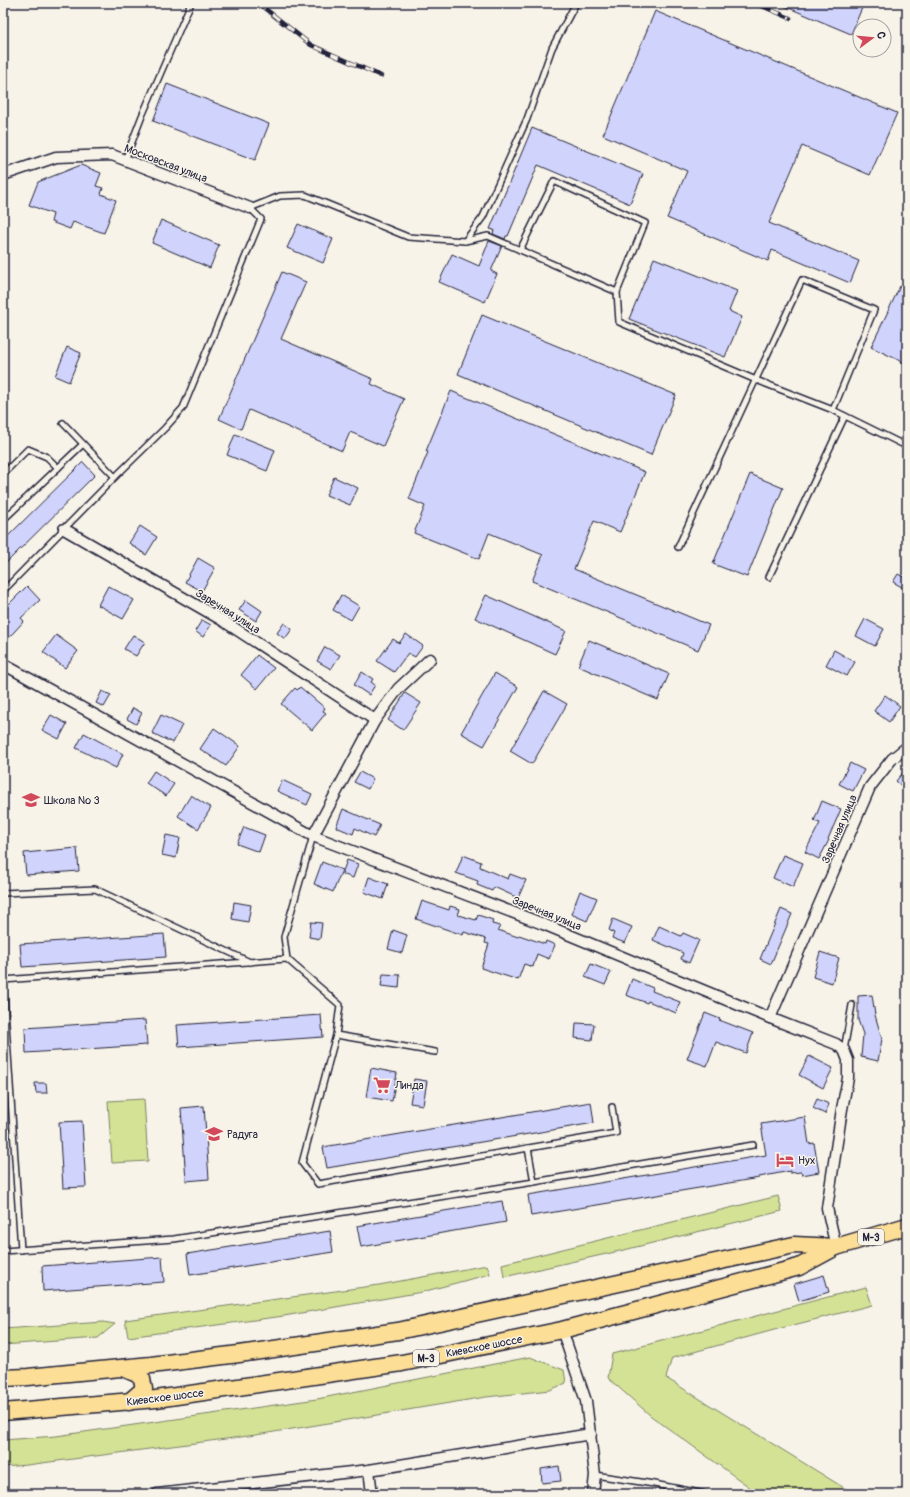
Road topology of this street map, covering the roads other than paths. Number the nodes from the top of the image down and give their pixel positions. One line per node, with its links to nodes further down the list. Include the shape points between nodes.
1 (191, 3): 3 (lane)
2 (576, 3): 6 (lane, via 552,48 527,118 483,217)
3 (125, 160): 4 (street, Московская улица, via 112,155 56,157); 5 (street, Московская улица)
4 (3, 175)
5 (250, 208): 6 (lane, via 280,196 305,194 408,237); 17 (lane, via 261,219 183,408)
6 (465, 241): 7 (lane, via 488,236)
7 (520, 250): 8 (lane); 8 (lane, via 554,181 645,223)
8 (617, 292): 9 (lane, via 620,322)
9 (756, 380): 10 (lane); 10 (lane, via 802,280 874,310); 20 (lane)
10 (833, 410): 11 (lane)
11 (845, 416): 13 (lane, via 904,445); 21 (lane)
12 (63, 423): 14 (lane)
13 (907, 439)
14 (83, 444): 15 (lane); 17 (lane)
15 (58, 468): 16 (lane, via 47,456 28,449); 18 (lane)
16 (3, 474)
17 (115, 477): 19 (lane)
18 (3, 520)
19 (64, 529): 22 (lane); 25 (street, Заречная улица, via 222,620)
20 (678, 547)
21 (769, 577)
22 (3, 591)
23 (430, 659): 25 (street, via 398,688)
24 (3, 664): 27 (street, Заречная улица)
25 (375, 720): 27 (street)
26 (907, 747): 33 (street, Заречная улица, via 892,759 870,787)
27 (313, 836): 29 (lane, via 284,936); 33 (street, Заречная улица, via 543,924)
28 (3, 894): 30 (lane, via 95,889)
29 (287, 960): 30 (lane); 35 (lane, via 340,1005)
30 (252, 963): 31 (lane)
31 (3, 979): 34 (lane)
32 (852, 1005): 36 (lane)
33 (770, 1018): 36 (street, Заречная улица, via 836,1044)
34 (4, 1020): 38 (lane)
35 (336, 1035): 37 (lane); 41 (lane, via 302,1163 318,1184)
36 (844, 1050): 44 (street, via 848,1060 848,1078 826,1208)
37 (435, 1052)
38 (6, 1066): 45 (lane)
39 (612, 1107): 41 (lane, via 616,1133)
40 (753, 1145): 42 (lane)
41 (528, 1148): 42 (lane)
42 (534, 1182): 45 (lane, via 174,1239)
43 (907, 1226): 44 (highway, Киевское шоссе / М-3)
44 (836, 1247): 47 (highway, Киевское шоссе / М-3, via 799,1267); 48 (highway, Киевское шоссе / М-3, via 794,1245 398,1331)
45 (21, 1250): 46 (lane)
46 (3, 1251)
47 (562, 1330): 50 (highway, Киевское шоссе / М-3, via 402,1363); 52 (street, via 586,1401)
48 (122, 1368): 49 (highway, Киевское шоссе / М-3); 50 (highway, via 142,1378 144,1389)
49 (3, 1378)
50 (129, 1402): 51 (highway, Киевское шоссе / М-3)
51 (3, 1412)
52 (591, 1434): 53 (street); 54 (street)
53 (369, 1470): 55 (street); 57 (street)
54 (595, 1475): 58 (street); 59 (lane)
55 (204, 1491): 56 (street)
56 (157, 1494)
57 (372, 1494)
58 (593, 1494)
59 (705, 1494)

